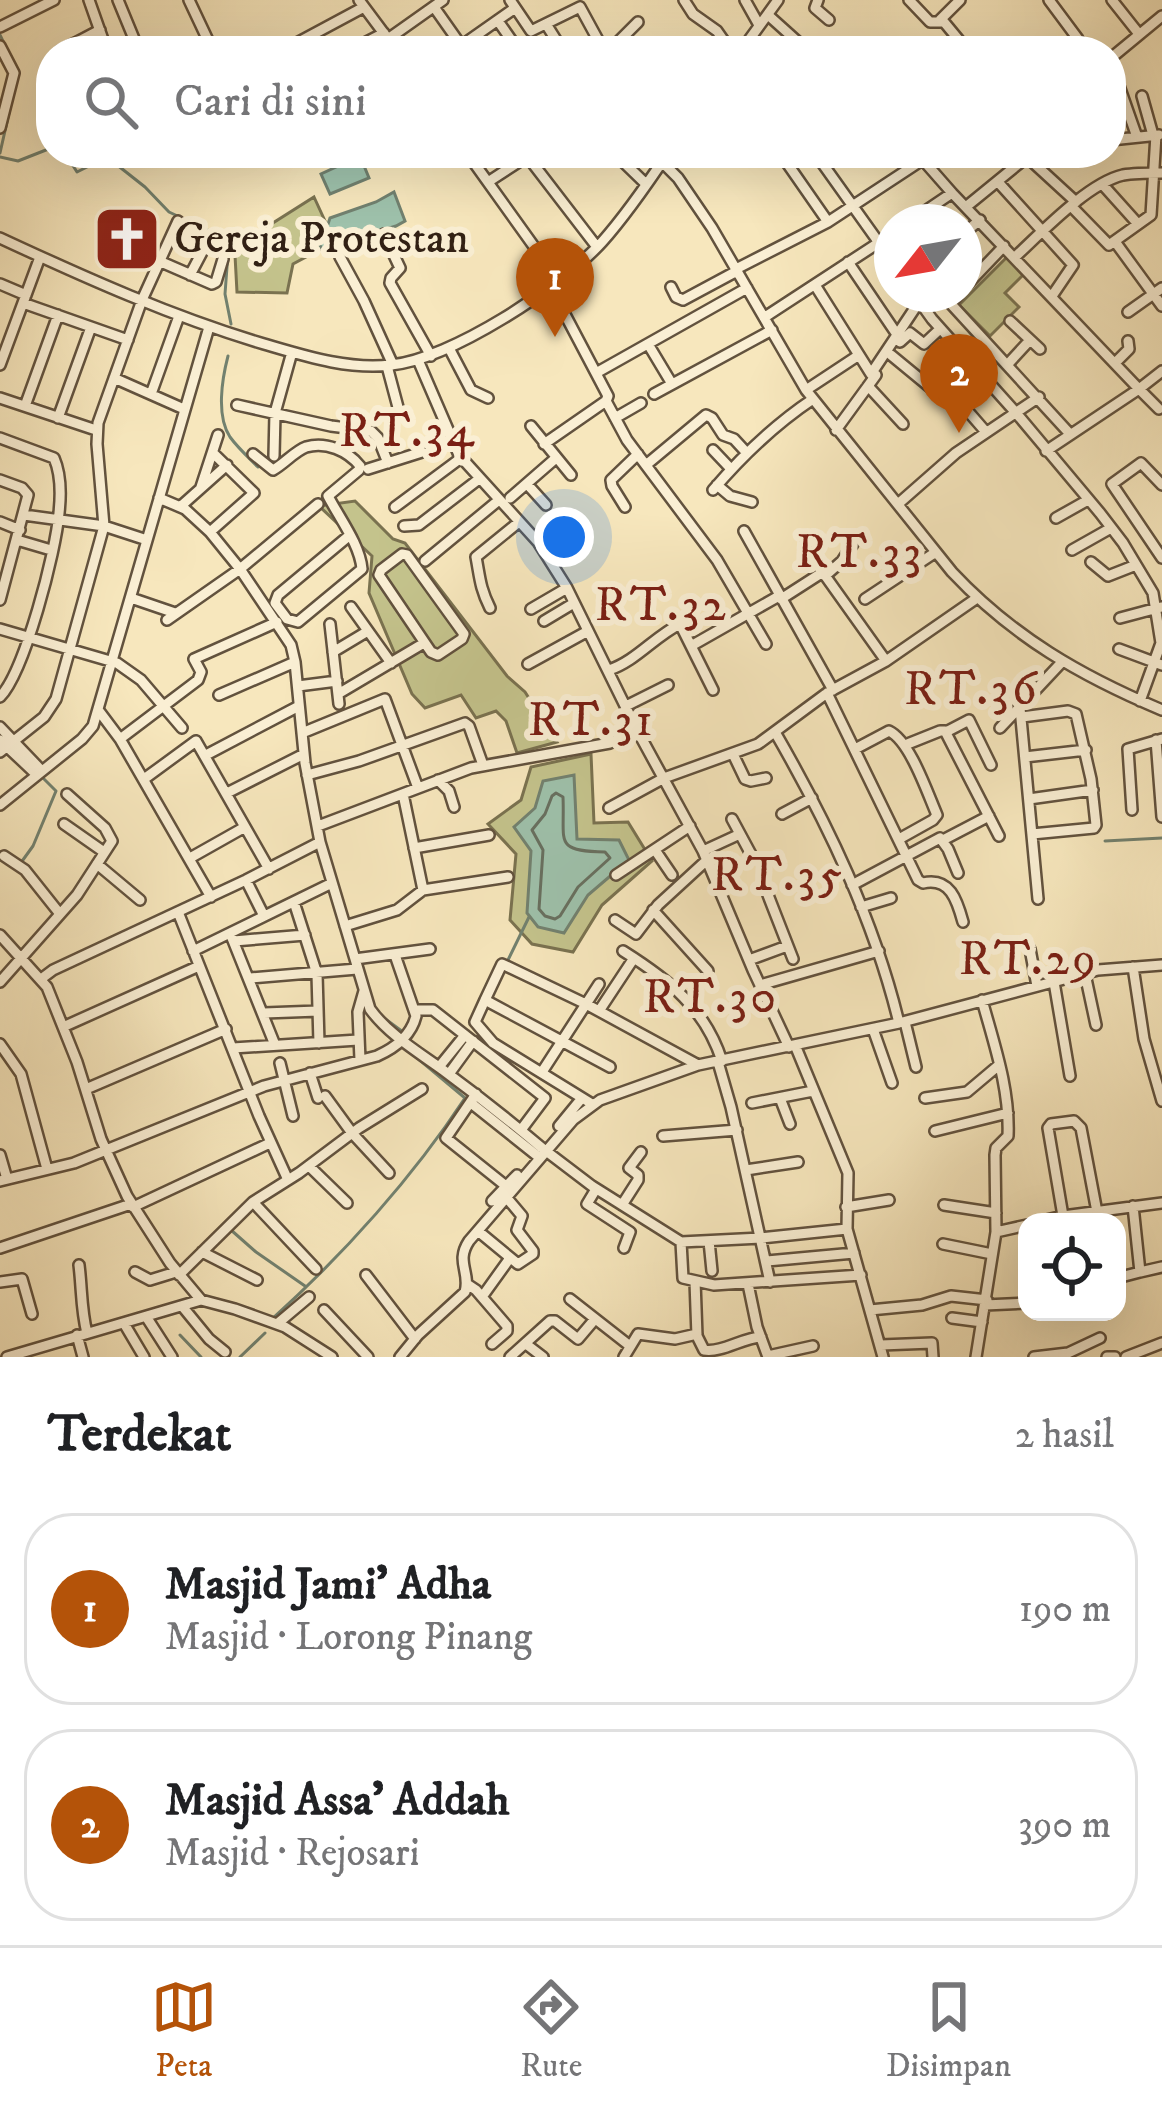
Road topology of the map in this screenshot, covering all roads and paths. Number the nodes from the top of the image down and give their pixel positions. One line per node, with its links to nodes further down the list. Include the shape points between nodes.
1 (20, 0): 18 (street)
2 (54, 0): 18 (street)
3 (89, 0): 28 (street)
4 (118, 0): 32 (street)
5 (189, 0): 33 (street)
6 (684, 0): 42 (street)
7 (745, 0): 26 (street)
8 (778, 0): 19 (street)
9 (818, 0): 21 (street, via 815,8)
10 (909, 0): 22 (street, via 930,22)
11 (960, 0): 22 (street)
12 (1048, 0): 46 (street)
13 (1112, 0): 29 (street)
14 (438, 3): 35 (street); 36 (street)
15 (362, 4): 34 (street); 35 (street)
16 (513, 4): 23 (street); 25 (street, via 531,31)
17 (579, 4): 25 (street); 40 (street)
18 (27, 15): 27 (street)
19 (768, 15): 26 (street); 44 (street)
20 (1162, 16): 29 (street)
21 (829, 20)
22 (940, 20): 45 (street)
23 (498, 21): 37 (street); 38 (street)
24 (638, 22): 41 (street)
25 (546, 24): 39 (street)
26 (759, 26): 43 (street)
27 (0, 27)
28 (100, 30): 30 (street); 31 (street)
29 (1139, 34): 48 (street)
30 (89, 36)
31 (102, 36)
32 (133, 36)
33 (206, 36)
34 (308, 36)
35 (386, 36)
36 (456, 36)
37 (479, 36)
38 (508, 36)
39 (554, 36)
40 (596, 36)
41 (620, 36)
42 (720, 36)
43 (752, 36)
44 (791, 36)
45 (954, 36)
46 (1076, 36)
47 (0, 46): 51 (street, via 14,73)
48 (1126, 47)
49 (1142, 96): 52 (street)
50 (1126, 105): 53 (street)
51 (0, 128)
52 (1157, 135): 53 (street); 67 (street)
53 (1137, 137): 54 (street)
54 (1126, 138)
55 (478, 168): 68 (street)
56 (508, 168): 68 (street)
57 (538, 168): 90 (street)
58 (629, 168): 70 (street)
59 (658, 168): 70 (street)
60 (672, 168): 98 (street)
61 (790, 168): 79 (street)
62 (826, 168): 77 (street)
63 (911, 168): 77 (street)
64 (930, 168): 72 (street)
65 (1015, 168): 69 (street)
66 (1039, 168): 76 (street)
67 (1158, 173): 71 (street); 81 (street, via 1154,211)
68 (488, 182): 100 (street)
69 (998, 182): 75 (street); 82 (street)
70 (646, 184): 90 (street)
71 (1103, 185): 76 (street); 81 (street)
72 (952, 193): 73 (street); 74 (street)
73 (936, 204)
74 (965, 204)
75 (970, 204)
76 (1073, 204): 82 (street); 87 (street, via 1107,244)
77 (854, 205): 79 (street); 83 (street)
78 (178, 221): 95 (street)
79 (828, 222): 98 (street)
80 (982, 222): 89 (street)
81 (1138, 224): 87 (street)
82 (1043, 231): 93 (street); 106 (street, via 1073,268)
83 (874, 233)
84 (384, 234): 136 (street, via 400,266 390,283)
85 (210, 237): 99 (street)
86 (0, 238): 91 (street)
87 (1116, 243): 105 (street)
88 (874, 246): 96 (street)
89 (1004, 246): 93 (street); 97 (street)
90 (597, 247): 100 (street)
91 (40, 257): 107 (street); 108 (street)
92 (340, 257): 141 (street)
93 (1015, 257): 106 (street)
94 (223, 259): 99 (street, via 214,284)
95 (159, 261): 99 (street); 108 (street)
96 (848, 262): 102 (street); 126 (street)
97 (982, 269)
98 (736, 270): 103 (street, via 681,300); 104 (street)
99 (190, 274)
100 (554, 283): 131 (street); 143 (street)
101 (0, 284): 107 (street)
102 (814, 285): 117 (street); 134 (street)
103 (671, 287)
104 (747, 288): 117 (street); 130 (street)
105 (1158, 291): 109 (street); 114 (street)
106 (1052, 296): 138 (street)
107 (24, 299): 115 (street); 125 (street)
108 (142, 301): 116 (street); 127 (street)
109 (1162, 306)
110 (910, 312): 126 (street)
111 (927, 312): 118 (street)
112 (941, 312): 118 (street)
113 (958, 312): 139 (street)
114 (1128, 312)
115 (58, 315): 121 (street); 157 (street)
116 (179, 316): 122 (street); 148 (street)
117 (765, 317): 124 (street)
118 (932, 319): 123 (street)
119 (1010, 321): 128 (street)
120 (0, 326): 125 (street)
121 (91, 327): 127 (street); 163 (street)
122 (209, 327): 133 (street); 158 (street)
123 (940, 329): 135 (street, via 924,344 906,334); 162 (street)
124 (772, 330): 145 (street); 150 (street)
125 (13, 331): 140 (street)
126 (898, 336): 134 (street, via 871,374)
127 (128, 340): 144 (street)
128 (1030, 340): 132 (street); 139 (street)
129 (1128, 341): 138 (street)
130 (648, 344): 143 (street); 145 (street)
131 (449, 348): 136 (street); 153 (street, via 472,390)
132 (1040, 349)
133 (292, 352): 141 (street); 161 (street)
134 (859, 355): 150 (street)
135 (891, 355): 146 (street); 169 (street)
136 (431, 356): 137 (street)
137 (418, 360): 141 (street); 182 (street)
138 (1115, 363): 147 (street)
139 (1006, 364): 151 (street)
140 (0, 365)
141 (390, 365): 160 (street)
142 (1162, 371): 147 (street)
143 (596, 373): 154 (street)
144 (114, 378): 148 (street); 167 (street)
145 (672, 384): 149 (street)
146 (868, 386): 165 (street); 168 (street)
147 (1139, 388): 159 (street); 170 (street)
148 (151, 394): 158 (street)
149 (654, 394)
150 (810, 395): 168 (street); 177 (street)
151 (1039, 397): 162 (street); 170 (street)
152 (0, 398): 157 (street)
153 (488, 398)
154 (606, 401): 164 (street); 173 (street)
155 (641, 403): 164 (street)
156 (237, 405): 161 (street)
157 (25, 406): 163 (street)
158 (184, 409): 195 (street)
159 (1159, 409)
160 (399, 411)
161 (275, 413): 180 (street); 184 (street, via 370,430)
162 (1017, 414): 169 (street); 175 (street)
163 (58, 418): 167 (street)
164 (615, 418): 179 (street)
165 (903, 424)
166 (531, 426): 173 (street)
167 (96, 430): 210 (street)
168 (836, 430): 200 (street)
169 (986, 432): 200 (street)
170 (1070, 434): 175 (street)
171 (218, 435): 178 (street)
172 (0, 438): 207 (street, via 56,460)
173 (544, 444): 183 (street)
174 (713, 450): 187 (street)
175 (1046, 451): 197 (street)
176 (422, 452): 184 (street)
177 (746, 452): 186 (street, via 706,415); 187 (street)
178 (213, 453): 185 (street); 194 (street)
179 (638, 454): 186 (street); 204 (street, via 611,482)
180 (274, 456): 181 (street); 181 (street, via 253,454 273,470)
181 (293, 457): 216 (street, via 325,448 345,451 358,464 328,495)
182 (461, 458): 190 (street); 203 (street)
183 (556, 458): 189 (street); 192 (street)
184 (388, 463): 188 (street)
185 (227, 465): 194 (street); 214 (street, via 254,494)
186 (646, 465): 241 (street)
187 (731, 469): 198 (street, via 715,488)
188 (368, 470)
189 (571, 475)
190 (478, 479): 196 (street); 211 (street, via 419,525)
191 (0, 480): 205 (street, via 28,493)
192 (526, 484): 196 (street); 201 (street)
193 (1162, 485): 223 (street, via 1143,464 1112,484)
194 (200, 490): 202 (street)
195 (159, 498): 202 (street); 217 (street)
196 (505, 499): 209 (street); 224 (street)
197 (1088, 500): 206 (street); 212 (street)
198 (752, 502)
199 (318, 504): 227 (street)
200 (898, 504): 222 (street)
201 (546, 505)
202 (181, 506): 214 (street)
203 (395, 507)
204 (625, 507)
205 (23, 515): 207 (street); 215 (street)
206 (1056, 518)
207 (58, 519): 210 (street); 220 (street)
208 (0, 522): 215 (street)
209 (519, 522): 229 (street); 238 (street, via 476,557)
210 (104, 526): 217 (street); 255 (street)
211 (404, 526)
212 (1111, 528): 221 (street); 226 (street)
213 (744, 531): 232 (street)
214 (210, 532): 227 (street)
215 (18, 535): 220 (street); 235 (street)
216 (350, 536): 216 (street, via 278,595 287,620 298,622 362,571)
217 (147, 540): 231 (street)
218 (853, 544): 228 (street)
219 (804, 546): 228 (street)
220 (51, 550): 249 (street)
221 (1072, 550)
222 (936, 552): 233 (street); 234 (street)
223 (1162, 556)
224 (425, 561)
225 (1091, 562): 226 (street, via 1108,576)
226 (1136, 565): 230 (street)
227 (240, 568): 231 (street, via 171,617); 244 (street)
228 (824, 574): 232 (street); 257 (street)
229 (566, 588): 236 (street); 240 (street)
230 (1157, 590): 239 (street)
231 (131, 598): 258 (street)
232 (780, 598): 241 (street); 269 (street)
233 (977, 598): 257 (street); 261 (street)
234 (865, 599)
235 (0, 600)
236 (574, 603): 243 (street); 248 (street)
237 (351, 607): 247 (street)
238 (490, 608)
239 (1160, 608): 242 (street); 250 (street)
240 (531, 609)
241 (748, 613): 252 (street); 253 (street)
242 (1120, 618)
243 (544, 621)
244 (277, 622): 259 (street); 275 (street, via 194,659 200,677)
245 (329, 624): 256 (street)
246 (0, 629): 249 (street)
247 (368, 631): 256 (street); 260 (street)
248 (588, 631): 263 (street); 264 (street)
249 (28, 638): 255 (street); 271 (street)
250 (1161, 638): 262 (street)
251 (424, 643): 251 (street, via 379,575 403,554 464,634 436,656); 260 (street)
252 (766, 644)
253 (691, 646): 264 (street, via 680,624); 268 (street)
254 (1119, 649): 262 (street)
255 (70, 650): 258 (street); 288 (street, via 51,710)
256 (333, 652): 265 (street)
257 (886, 661): 269 (street)
258 (114, 662): 275 (street); 277 (street)
259 (295, 662): 267 (street); 270 (street)
260 (391, 663): 265 (street, via 339,699)
261 (1061, 663): 272 (street); 278 (street)
262 (1158, 663): 272 (street)
263 (528, 664)
264 (609, 670): 274 (street)
265 (337, 681): 267 (street)
266 (668, 685): 274 (street)
267 (298, 686): 273 (street)
268 (713, 690)
269 (830, 692): 283 (street); 291 (street)
270 (220, 695)
271 (0, 698)
272 (1140, 701): 276 (street)
273 (299, 706): 285 (street); 295 (street)
274 (626, 706): 282 (street)
275 (164, 707): 280 (street); 286 (street)
276 (1162, 710)
277 (99, 712): 286 (street); 300 (street, via 90,732)
278 (1021, 713): 281 (street); 292 (street, via 1074,712); 296 (street)
279 (0, 727): 288 (street)
280 (182, 728)
281 (1000, 728)
282 (638, 730): 297 (street, via 610,743); 303 (street)
283 (775, 732): 294 (street); 312 (street)
284 (946, 732): 290 (street); 298 (street, via 969,720); 320 (street)
285 (302, 733): 289 (street, via 383,699); 293 (street)
286 (120, 739): 305 (street)
287 (1159, 739): 299 (street); 301 (street, via 1128,748)
288 (8, 744): 300 (street)
289 (404, 744): 297 (street, via 467,724); 302 (street); 307 (street)
290 (905, 745): 291 (street, via 889,731); 330 (street, via 937,815)
291 (855, 749): 330 (street)
292 (1086, 750): 296 (street); 308 (street)
293 (304, 754): 302 (street); 309 (street)
294 (733, 754): 303 (street); 304 (street, via 745,779)
295 (206, 755): 305 (street, via 196,741); 309 (street)
296 (1025, 757): 313 (street)
297 (483, 765): 306 (street)
298 (991, 765)
299 (1158, 770): 301 (street); 318 (street)
300 (39, 772): 314 (street)
301 (1130, 772): 317 (street)
302 (307, 775): 324 (street)
303 (664, 778): 316 (street); 325 (street)
304 (766, 778)
305 (144, 779): 339 (street)
306 (438, 780): 307 (street); 315 (street)
307 (418, 788): 311 (street)
308 (1093, 790): 313 (street); 327 (street, via 1096,827)
309 (227, 793): 323 (street)
310 (68, 794): 335 (street, via 109,833)
311 (403, 794): 324 (street); 333 (street)
312 (812, 798): 319 (street); 349 (street)
313 (1029, 799): 327 (street)
314 (0, 805)
315 (454, 807)
316 (609, 808)
317 (1132, 810)
318 (1162, 812)
319 (782, 814)
320 (989, 816): 329 (street); 331 (street)
321 (732, 819): 326 (street)
322 (64, 824): 335 (street)
323 (245, 826): 339 (street); 342 (street)
324 (318, 826): 332 (street)
325 (690, 826): 334 (street); 337 (street)
326 (740, 834): 337 (street); 340 (street)
327 (1032, 834): 354 (street)
328 (489, 835): 333 (street)
329 (999, 836)
330 (899, 839): 338 (street)
331 (943, 840): 338 (street); 343 (street)
332 (320, 842): 342 (street); 348 (street)
333 (414, 848): 350 (street)
334 (655, 850): 344 (street); 345 (street)
335 (104, 852): 341 (street)
336 (4, 856): 360 (street)
337 (705, 856): 358 (street); 377 (street)
338 (907, 856): 349 (street); 363 (street, via 921,883 944,883)
339 (190, 858): 352 (street)
340 (753, 858)
341 (97, 864): 355 (street); 360 (street)
342 (269, 868): 347 (street)
343 (958, 873)
344 (616, 875)
345 (672, 875)
346 (508, 877): 350 (street)
347 (246, 880): 352 (street); 361 (street)
348 (332, 883): 356 (street); 364 (street)
349 (852, 885): 357 (street)
350 (423, 890): 364 (street, via 397,910)
351 (768, 895): 368 (street)
352 (211, 897): 359 (street)
353 (891, 898): 357 (street)
354 (1038, 899)
355 (140, 900)
356 (294, 902): 361 (street); 366 (street)
357 (861, 907): 372 (street)
358 (653, 910): 362 (street, via 635,935); 382 (street)
359 (178, 911): 371 (street); 386 (street)
360 (60, 914): 376 (street)
361 (264, 916): 367 (street)
362 (615, 920)
363 (963, 922)
364 (345, 926): 378 (street)
365 (0, 934): 376 (street)
366 (305, 935): 367 (street); 383 (street)
367 (232, 937): 371 (street); 385 (street)
368 (787, 946): 375 (street); 377 (street)
369 (430, 949): 373 (street)
370 (1030, 949): 392 (street)
371 (194, 951): 380 (street)
372 (879, 951): 391 (street); 401 (street)
373 (412, 952): 374 (street); 387 (street)
374 (395, 955): 378 (street); 387 (street)
375 (793, 959)
376 (20, 960): 386 (street); 388 (street)
377 (748, 960): 391 (street)
378 (356, 964): 383 (street); 393 (street)
379 (1162, 965): 381 (street)
380 (199, 966): 403 (street); 404 (street)
381 (1133, 968): 384 (street); 432 (street)
382 (708, 971)
383 (316, 974): 385 (street); 398 (street)
384 (1085, 974): 389 (street); 402 (street)
385 (250, 978): 400 (street)
386 (41, 979): 403 (street)
387 (404, 979): 397 (street)
388 (0, 982)
389 (1054, 982): 392 (street); 425 (street)
390 (598, 984): 396 (street)
391 (760, 985): 413 (street)
392 (1037, 986): 394 (street)
393 (364, 991): 407 (street); 408 (street, via 372,1012)
394 (982, 1000): 401 (street); 419 (street)
395 (488, 1002): 396 (street, via 507,964); 409 (street); 423 (street, via 478,1026)
396 (586, 1004): 399 (street); 409 (street)
397 (416, 1010): 406 (street, via 433,1010); 408 (street)
398 (318, 1011): 400 (street); 410 (street)
399 (599, 1011): 416 (street, via 628,955 687,997); 418 (street)
400 (264, 1013): 412 (street)
401 (902, 1022): 405 (street); 421 (street)
402 (1096, 1025)
403 (63, 1027): 428 (street)
404 (226, 1029): 414 (street); 428 (street)
405 (873, 1029): 413 (street); 427 (street)
406 (469, 1038): 422 (street); 441 (street, via 545,1098)
407 (358, 1040): 410 (street); 415 (street)
408 (402, 1040): 415 (street); 422 (street)
409 (561, 1042): 420 (street); 423 (street)
410 (319, 1043): 412 (street)
411 (0, 1044): 453 (street, via 21,1074)
412 (275, 1046): 414 (street)
413 (792, 1046): 416 (street); 431 (street)
414 (233, 1048): 430 (street)
415 (360, 1060): 424 (street)
416 (720, 1061): 418 (street); 442 (street)
417 (280, 1063): 426 (street)
418 (698, 1065): 436 (street)
419 (999, 1065): 434 (street, via 968,1092); 438 (street)
420 (610, 1067)
421 (916, 1067)
422 (444, 1071): 435 (street)
423 (542, 1072): 436 (street)
424 (310, 1073): 426 (street); 444 (street)
425 (1070, 1076)
426 (283, 1080): 430 (street); 439 (street)
427 (892, 1083)
428 (86, 1089): 447 (street)
429 (422, 1089): 444 (street)
430 (249, 1091): 446 (street); 447 (street)
431 (813, 1091): 433 (street); 469 (street, via 848,1173)
432 (1161, 1095)
433 (780, 1098): 437 (street); 440 (street)
434 (926, 1098)
435 (473, 1099): 441 (street); 448 (street); 459 (street, via 446,1138)
436 (587, 1101): 448 (street)
437 (752, 1103)
438 (1008, 1113): 443 (street); 473 (street, via 1008,1136 995,1155)
439 (293, 1116)
440 (790, 1124)
441 (521, 1130): 448 (street)
442 (737, 1130): 445 (street); 454 (street)
443 (935, 1130)
444 (352, 1133): 452 (street); 455 (street)
445 (663, 1136)
446 (270, 1143): 457 (street); 465 (street)
447 (106, 1150): 453 (street); 465 (street)
448 (541, 1152): 458 (street); 459 (street)
449 (640, 1152): 466 (street, via 629,1168 638,1180)
450 (0, 1155): 456 (street)
451 (798, 1162): 454 (street)
452 (309, 1166): 457 (street); 463 (street)
453 (47, 1169): 456 (street)
454 (746, 1170): 478 (street)
455 (389, 1173)
456 (4, 1180)
457 (288, 1180): 462 (street)
458 (596, 1189): 466 (street); 483 (street, via 587,1204 629,1231)
459 (506, 1192): 461 (street); 476 (street); 487 (street, via 533,1251 520,1264)
460 (889, 1200): 469 (street)
461 (492, 1201)
462 (253, 1202): 484 (street); 491 (street)
463 (347, 1203)
464 (1162, 1203): 468 (street)
465 (132, 1205): 482 (street); 494 (street)
466 (622, 1205): 480 (street)
467 (944, 1205): 473 (street)
468 (1133, 1206): 472 (street); 495 (street)
469 (846, 1207): 475 (street)
470 (1062, 1213): 471 (street, via 1048,1128 1074,1121)
471 (1092, 1213)
472 (1104, 1213)
473 (996, 1214): 477 (street)
474 (1018, 1227): 477 (street)
475 (848, 1229): 478 (street); 485 (street)
476 (478, 1231): 487 (street); 504 (street, via 462,1253)
477 (996, 1232): 486 (street)
478 (761, 1238): 479 (street); 488 (street)
479 (709, 1241): 480 (street); 492 (street)
480 (681, 1242): 500 (street, via 682,1277)
481 (943, 1244): 486 (street)
482 (0, 1248)
483 (624, 1248)
484 (202, 1252): 494 (street); 499 (street)
485 (854, 1253): 488 (street); 497 (street)
486 (992, 1254): 509 (street)
487 (510, 1258): 506 (street)
488 (767, 1261): 502 (street)
489 (79, 1265): 521 (street)
490 (1162, 1268): 495 (street)
491 (316, 1269)
492 (712, 1271)
493 (135, 1272): 494 (street, via 150,1280)
494 (178, 1273): 508 (street)
495 (1140, 1273): 498 (street)
496 (366, 1275): 525 (street)
497 (861, 1275): 502 (street); 513 (street)
498 (1126, 1276)
499 (256, 1280)
500 (695, 1281): 503 (street); 522 (street)
501 (0, 1282): 514 (street, via 22,1280)
502 (770, 1282): 503 (street)
503 (748, 1283): 523 (street)
504 (467, 1284): 506 (street); 525 (street)
505 (309, 1297): 519 (street)
506 (482, 1297): 527 (street, via 508,1329)
507 (570, 1299): 517 (street)
508 (201, 1300): 511 (street); 519 (street)
509 (986, 1302): 510 (street); 513 (street, via 951,1296); 518 (street)
510 (1018, 1303)
511 (182, 1306): 515 (street); 531 (street)
512 (324, 1310): 542 (street)
513 (870, 1310): 530 (street)
514 (32, 1314)
515 (147, 1318): 520 (street); 540 (street)
516 (952, 1318): 518 (street)
517 (595, 1319): 528 (street, via 578,1340 551,1320); 532 (street)
518 (982, 1322): 547 (street)
519 (277, 1324): 541 (street)
520 (125, 1325): 521 (street); 539 (street)
521 (82, 1334): 533 (street); 538 (street)
522 (697, 1334): 523 (street, via 709,1352); 532 (street, via 638,1334)
523 (761, 1336): 536 (street)
524 (1100, 1338): 535 (street)
525 (415, 1339): 543 (street)
526 (1160, 1340): 534 (street)
527 (492, 1344)
528 (526, 1344): 544 (street); 545 (street)
529 (813, 1346): 536 (street)
530 (882, 1351): 546 (street, via 932,1343)
531 (226, 1352)
532 (627, 1352)
533 (33, 1353): 537 (street)
534 (1142, 1354): 549 (street)
535 (1068, 1355): 548 (street)
536 (768, 1356)
537 (7, 1357)
538 (83, 1357)
539 (144, 1357)
540 (172, 1357)
541 (332, 1357)
542 (368, 1357)
543 (400, 1357)
544 (510, 1357)
545 (544, 1357)
546 (933, 1357)
547 (976, 1357)
548 (1034, 1357)
549 (1126, 1357)

